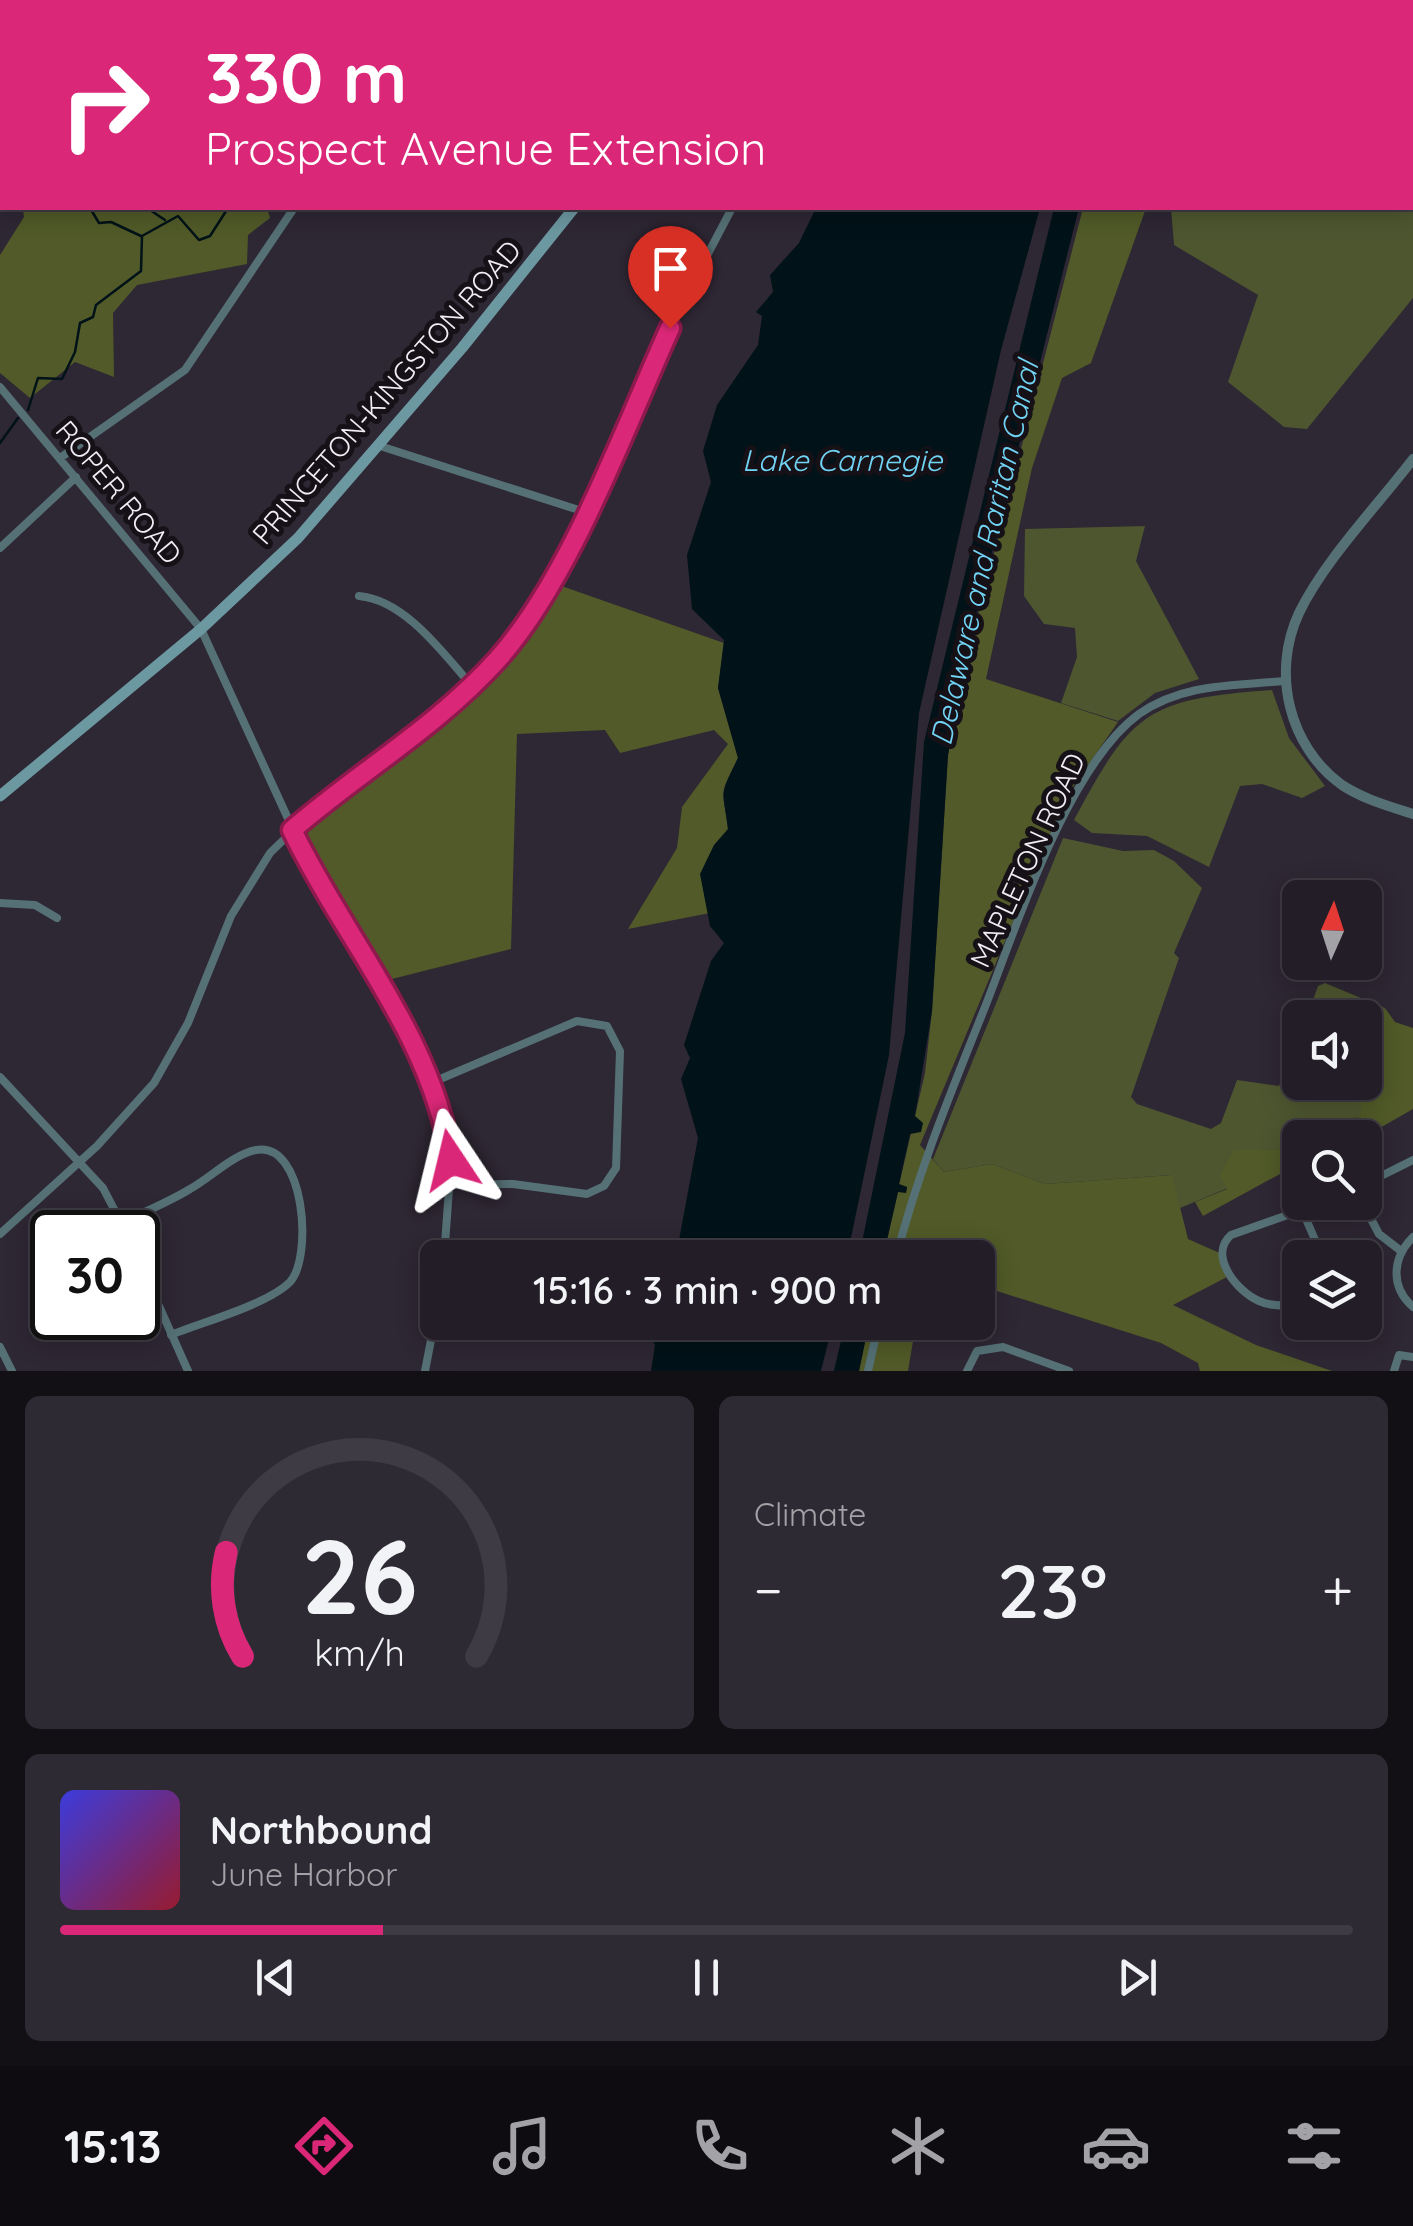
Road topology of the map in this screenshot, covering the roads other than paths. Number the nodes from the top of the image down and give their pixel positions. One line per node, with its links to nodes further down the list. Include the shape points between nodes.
1 (293, 210): 6 (street, via 185,370)
2 (572, 210): 5 (main road, PRINCETON-KINGSTON ROAD)
3 (731, 210): 9 (street)
4 (0, 387): 6 (street, ROPER ROAD)
5 (380, 446): 9 (street); 12 (main road, PRINCETON-KINGSTON ROAD, via 298,538)
6 (60, 458): 8 (street, ROPER ROAD)
7 (1413, 459): 13 (street, via 1305,602 1292,631)
8 (76, 477): 10 (street); 12 (street, ROPER ROAD)
9 (585, 512): 14 (street, via 532,616)
10 (0, 548)
11 (359, 596): 14 (street, via 402,614)
12 (201, 629): 15 (main road, PRINCETON-KINGSTON ROAD); 17 (street, ROPER ROAD)
13 (1285, 681): 16 (street, via 1296,728 1314,757 1354,792); 33 (street, MAPLETON ROAD, via 1182,693 1142,712 1103,749 1009,946 916,1180)
14 (472, 686): 17 (street)
15 (0, 796)
16 (1413, 814)
17 (292, 830): 21 (street, ROPER ROAD, via 324,896 402,1016); 23 (street, via 242,896 169,1061)
18 (0, 904): 19 (street, via 35,906)
19 (57, 918)
20 (0, 1077): 23 (street)
21 (433, 1082): 25 (street, ROPER ROAD); 25 (street, via 577,1021 607,1026 619,1046 616,1168 604,1186 587,1194)
22 (1413, 1160): 24 (street)
23 (78, 1163): 26 (street); 30 (street)
24 (1382, 1176)
25 (451, 1184): 32 (street, ROPER ROAD)
26 (115, 1210)
27 (155, 1210): 38 (street, via 254,1150 276,1152 292,1169 302,1251 294,1277 274,1292)
28 (1282, 1217): 35 (street, via 1231,1236 1221,1253 1252,1298)
29 (1372, 1220): 34 (street)
30 (0, 1234)
31 (1413, 1237): 34 (street)
32 (446, 1240)
33 (901, 1240)
34 (1401, 1251): 36 (street, via 1396,1278)
35 (1282, 1306)
36 (1413, 1307)
37 (160, 1310): 38 (street)
38 (171, 1335): 44 (street)
39 (431, 1340): 45 (street)
40 (875, 1340): 46 (street)
41 (0, 1347): 43 (street)
42 (1413, 1357): 49 (street, via 1399,1355)
43 (12, 1371)
44 (188, 1371)
45 (425, 1371)
46 (868, 1371)
47 (967, 1371): 48 (street, via 976,1351 1003,1347)
48 (1069, 1371)
49 (1394, 1371)

